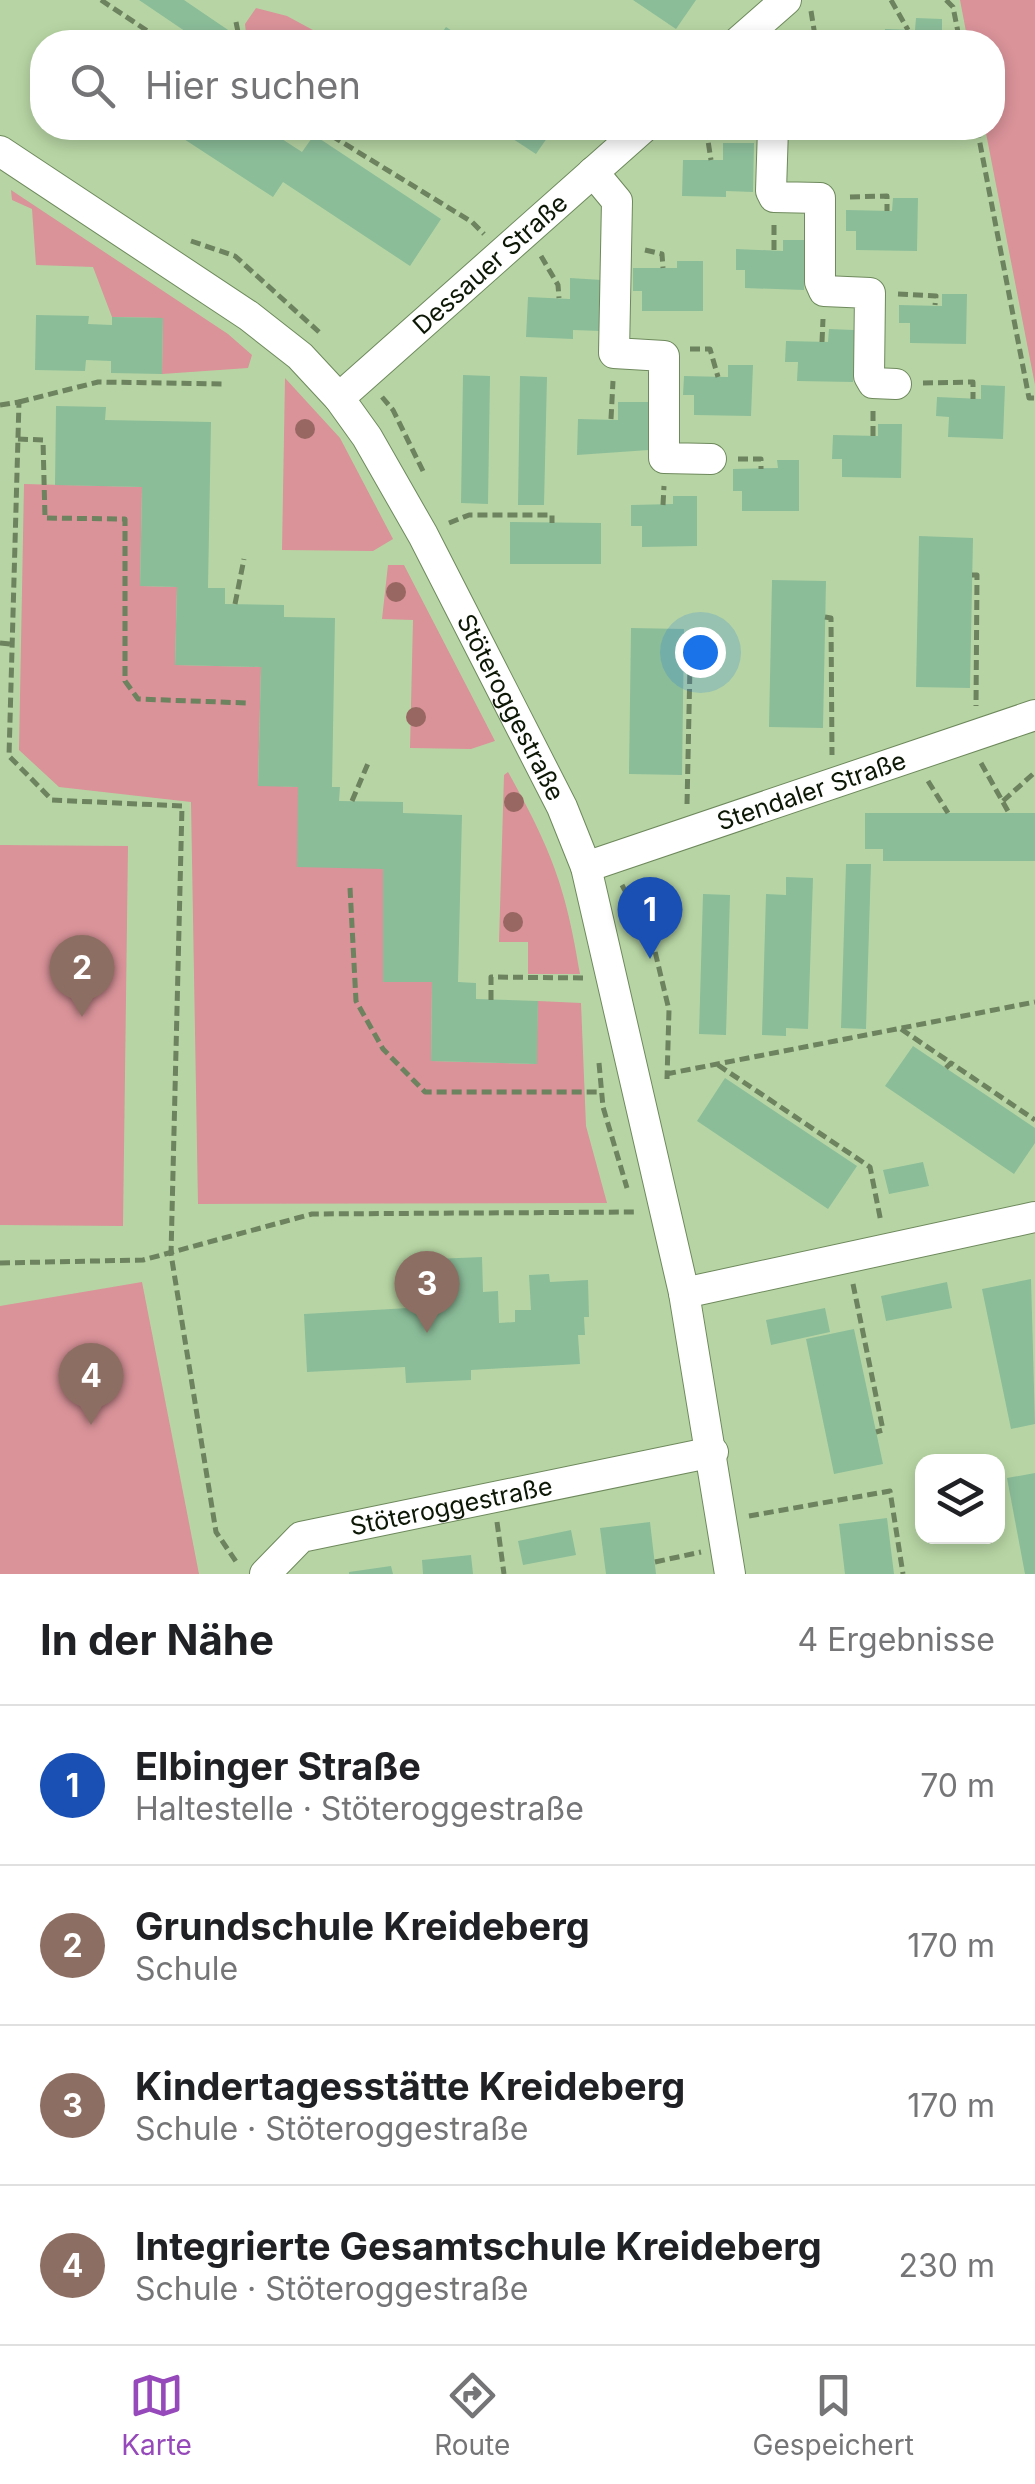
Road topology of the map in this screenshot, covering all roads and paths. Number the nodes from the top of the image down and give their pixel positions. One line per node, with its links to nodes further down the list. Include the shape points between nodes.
1 (102, 0): 7 (path)
2 (786, 0): 9 (street)
3 (810, 0): 10 (path)
4 (891, 0): 11 (path)
5 (946, 0): 12 (path, via 954,6)
6 (236, 22): 8 (path)
7 (146, 30)
8 (238, 30)
9 (758, 30)
10 (814, 30)
11 (908, 30)
12 (958, 30)
13 (342, 140): 18 (path)
14 (629, 140): 22 (street, Dessauer Straße)
15 (708, 140): 21 (path)
16 (773, 140): 25 (street, via 774,197)
17 (979, 140): 42 (path, via 1029,398)
18 (353, 146): 20 (path); 23 (path)
19 (0, 151): 40 (street, Stöteroggestraße, via 249,316)
20 (346, 156)
21 (711, 160)
22 (593, 172): 27 (street, Dessauer Straße); 35 (street, via 617,202)
23 (417, 187): 24 (path); 29 (path, via 472,222)
24 (409, 198)
25 (820, 198): 26 (path, via 886,196); 30 (street, via 824,291)
26 (886, 211)
27 (526, 232): 29 (street, Dessauer Straße); 31 (path)
28 (188, 240): 33 (path, via 235,256)
29 (502, 252): 36 (street, Dessauer Straße)
30 (870, 293): 32 (path, via 936,296); 39 (street, via 869,376)
31 (560, 298)
32 (935, 306)
33 (326, 339)
34 (710, 349): 37 (path)
35 (614, 354): 45 (path); 47 (street, via 664,356 664,458)
36 (363, 376): 40 (street, Dessauer Straße); 48 (path, via 393,410)
37 (718, 377)
38 (225, 384): 43 (path, via 98,382)
39 (896, 384): 41 (path, via 974,382)
40 (339, 398): 51 (street, Stöteroggestraße)
41 (973, 398)
42 (1035, 398)
43 (20, 402): 44 (path); 46 (path)
44 (0, 406)
45 (610, 419)
46 (18, 438): 58 (path); 60 (path, via 43,440 45,518 125,519 125,680 138,699)
47 (711, 459)
48 (433, 491)
49 (441, 507): 51 (path)
50 (552, 523): 51 (path, via 552,515 469,515)
51 (436, 529): 52 (path); 72 (street, Stöteroggestraße, via 562,807)
52 (458, 540)
53 (244, 559): 55 (path)
54 (972, 574): 62 (path)
55 (235, 604)
56 (825, 618): 66 (path, via 831,618)
57 (0, 644): 58 (path)
58 (11, 644): 88 (path, via 9,756 52,800 182,806)
59 (684, 665): 71 (path, via 690,665)
60 (247, 702)
61 (1035, 714): 62 (street, Stendaler Straße)
62 (976, 735): 63 (street, Stendaler Straße); 68 (path)
63 (913, 757): 66 (street, Stendaler Straße); 69 (path)
64 (369, 762): 67 (path)
65 (1033, 774): 68 (path)
66 (833, 783): 71 (street, Stendaler Straße)
67 (352, 801)
68 (1002, 801): 70 (path)
69 (948, 813)
70 (1009, 813)
71 (686, 833): 72 (street, Stendaler Straße)
72 (599, 862): 80 (path, via 653,943 669,1010); 91 (street, Stöteroggestraße)
73 (350, 888): 81 (path, via 356,1002 383,1050 426,1092)
74 (592, 978): 75 (path, via 491,976)
75 (491, 1000)
76 (1035, 1002): 77 (path)
77 (901, 1029): 79 (path); 83 (path)
78 (598, 1048): 81 (path)
79 (718, 1066): 80 (path); 87 (path, via 870,1167)
80 (666, 1074): 82 (path)
81 (601, 1092): 84 (path, via 617,1165)
82 (668, 1092)
83 (1035, 1120)
84 (639, 1212): 86 (path); 88 (path, via 312,1214)
85 (1035, 1217): 87 (street)
86 (643, 1229)
87 (886, 1249): 89 (street)
88 (172, 1254): 90 (path); 100 (path, via 216,1532)
89 (847, 1258): 91 (street); 92 (path, via 883,1430)
90 (0, 1263)
91 (684, 1293): 93 (street, Stöteroggestraße)
92 (876, 1432)
93 (713, 1452): 95 (street, Stöteroggestraße); 96 (street, Stöteroggestraße)
94 (744, 1498): 96 (path)
95 (494, 1500): 101 (street, Stöteroggestraße, via 301,1536); 102 (path)
96 (719, 1544): 97 (path, via 890,1491); 99 (path)
97 (900, 1550): 98 (path); 103 (path)
98 (891, 1552)
99 (655, 1562)
100 (245, 1574)
101 (265, 1574)
102 (504, 1574)
103 (903, 1574)

